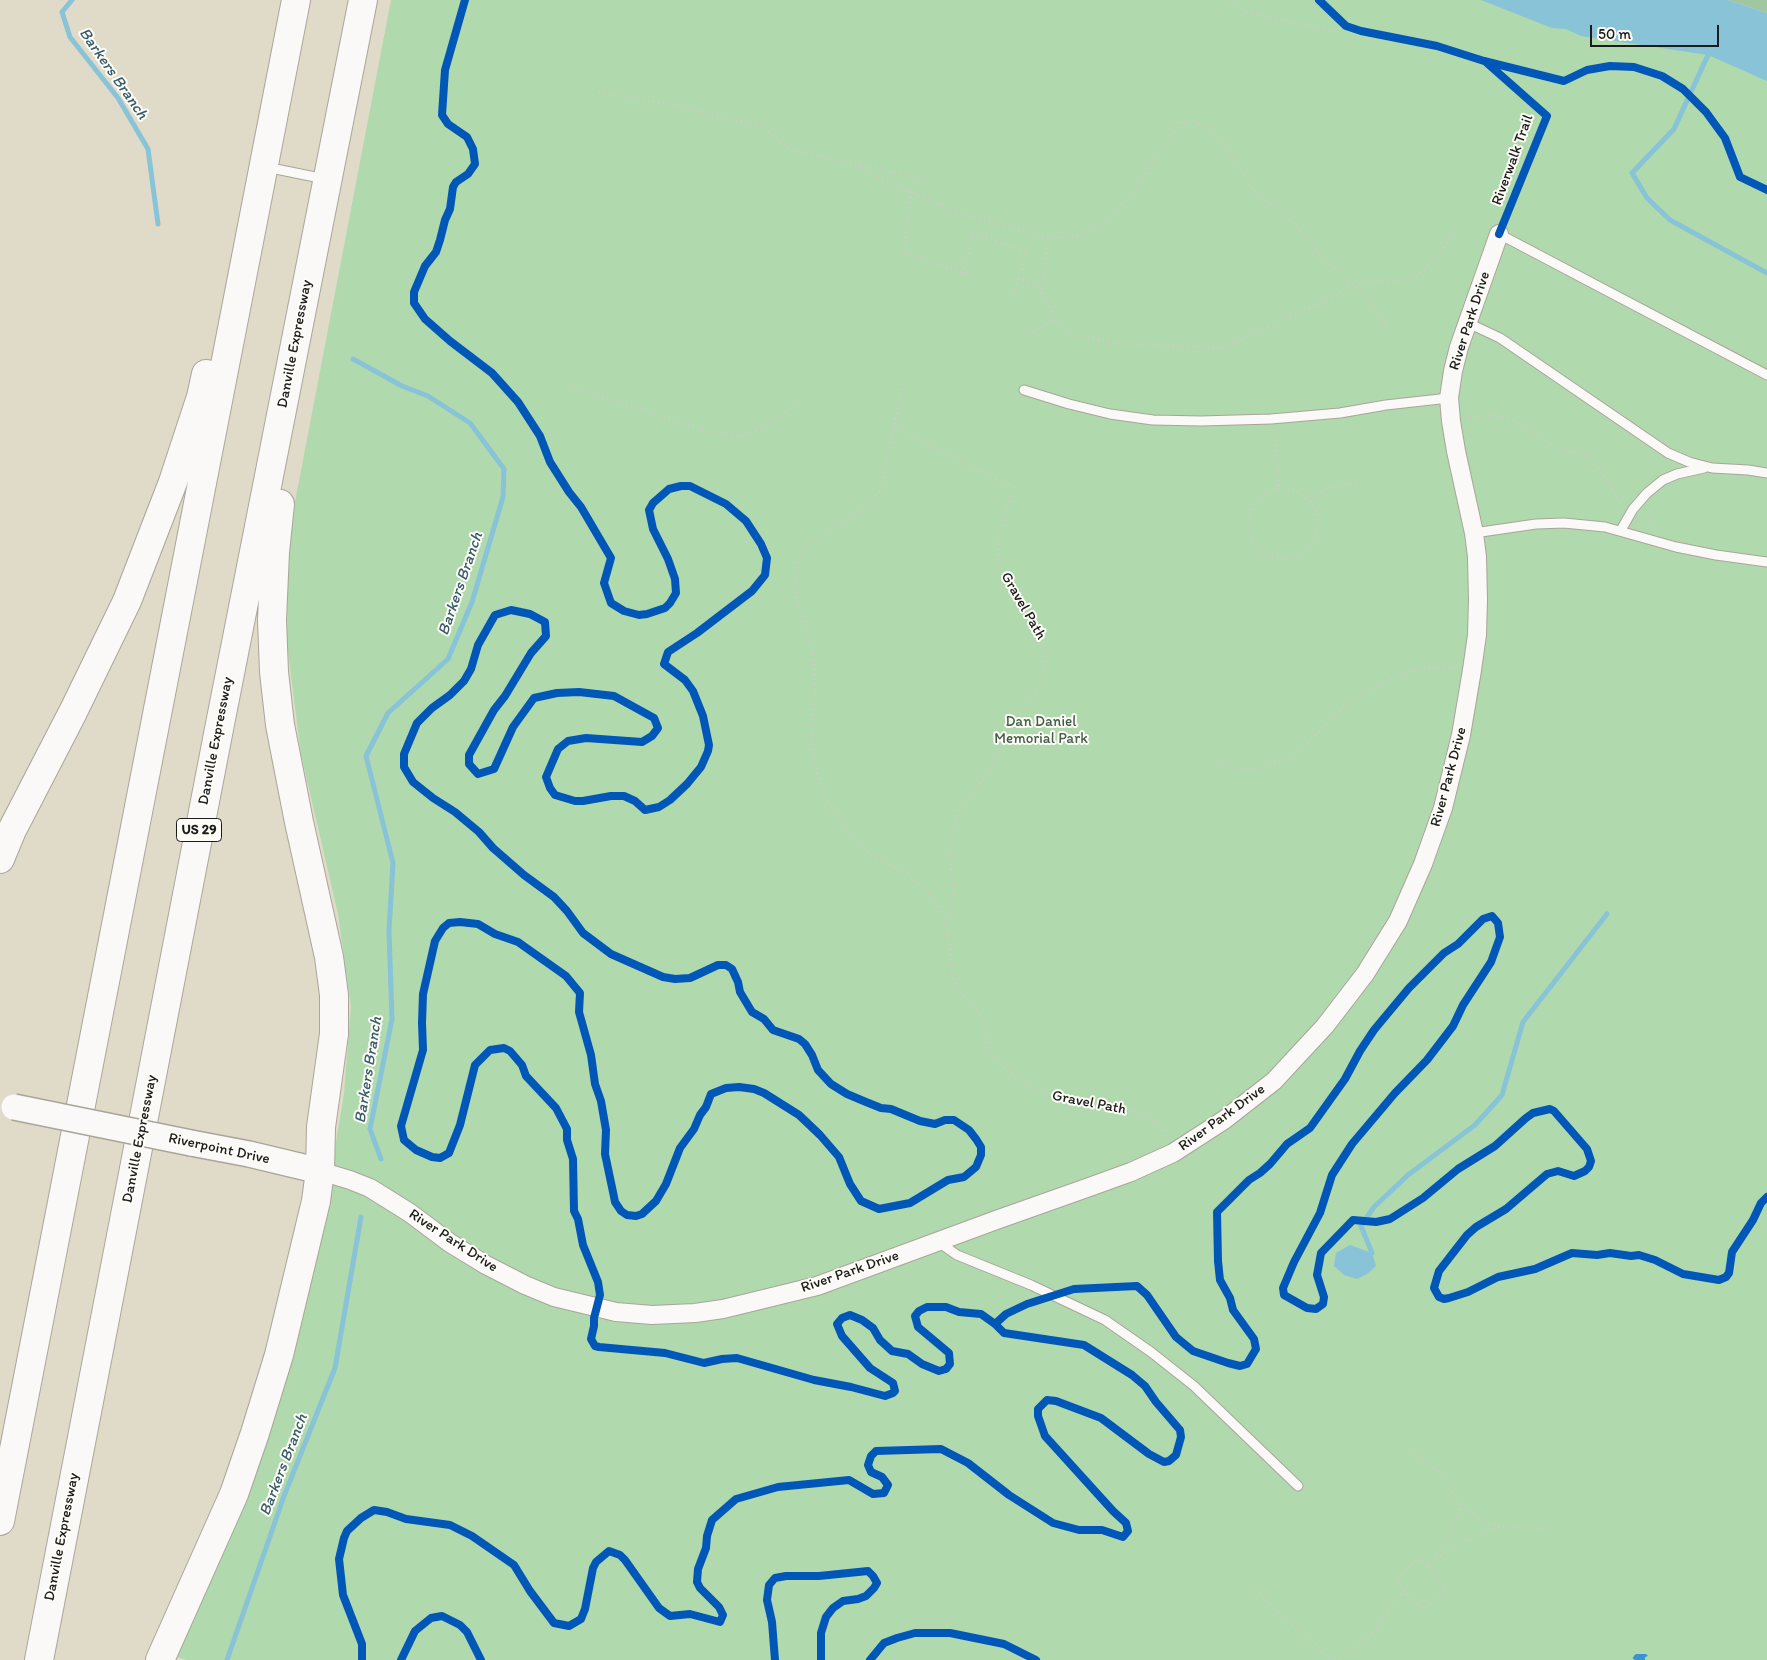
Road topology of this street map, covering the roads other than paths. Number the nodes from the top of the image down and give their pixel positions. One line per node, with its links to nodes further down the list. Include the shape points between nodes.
1 (296, 0): 3 (highway)
2 (363, 0): 5 (highway, Danville Expressway / US 29)
3 (278, 88): 4 (highway); 17 (highway, via 256,133 216,334 201,397 173,482 127,601)
4 (264, 166): 5 (lane); 22 (highway)
5 (327, 179): 6 (highway, Danville Expressway / US 29)
6 (319, 221): 19 (highway, via 319,261 303,376 281,494 272,620 280,725 329,957 334,995 334,1034 321,1127); 23 (highway, Danville Expressway / US 29)
7 (1499, 234): 8 (street, River Park Drive); 9 (lane)
8 (1468, 323): 11 (street, River Park Drive, via 1459,347); 12 (lane, via 1507,342 1668,453)
9 (1767, 375)
10 (1024, 390): 11 (lane, via 1110,414 1152,420 1201,421 1340,413)
11 (1449, 398): 15 (street, River Park Drive, via 1456,451)
12 (1712, 468): 13 (lane); 14 (lane, via 1692,469 1663,480 1647,493)
13 (1767, 473)
14 (1621, 530): 15 (lane, via 1564,523); 16 (lane, via 1684,549)
15 (1474, 533): 20 (street, River Park Drive, via 1478,599 1476,635 1452,775 1423,864 1398,921 1366,974 1325,1026 1274,1081 1224,1120 1173,1153 1131,1172)
16 (1767, 562)
17 (0, 859)
18 (7, 1106): 19 (street, Riverpoint Drive, bridge)
19 (320, 1171): 20 (street, River Park Drive, via 370,1188 450,1243 525,1285 554,1297 616,1312 652,1315 724,1309 817,1286); 24 (highway, via 316,1201 279,1355 255,1433 234,1494)
20 (937, 1241): 21 (lane, via 957,1256 1031,1285 1105,1320 1194,1386)
21 (1298, 1486)
22 (0, 1521)
23 (39, 1660)
24 (160, 1660)

